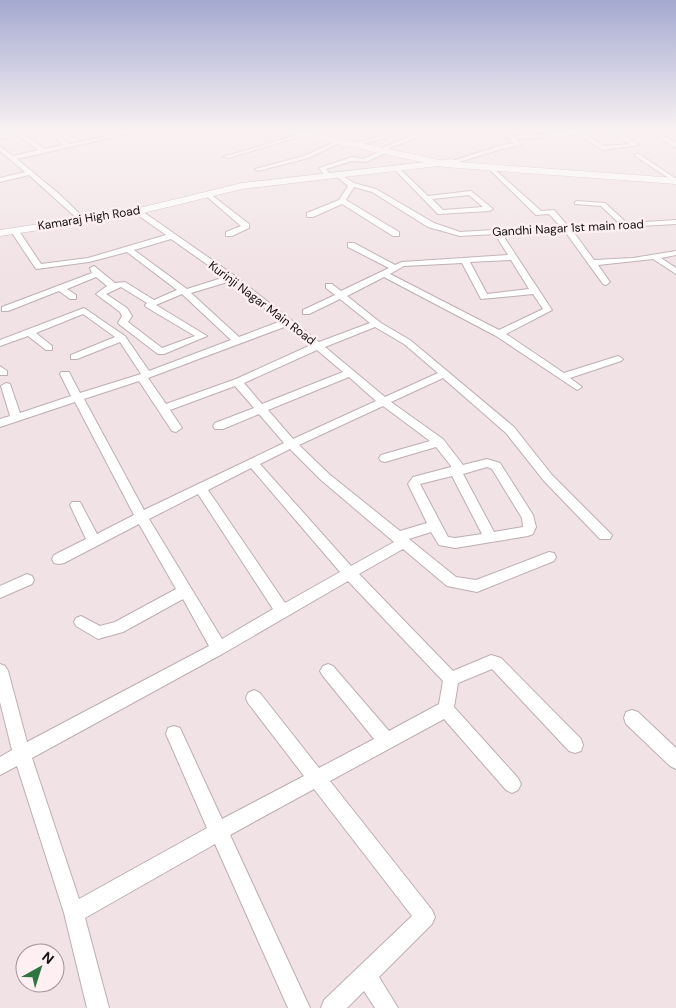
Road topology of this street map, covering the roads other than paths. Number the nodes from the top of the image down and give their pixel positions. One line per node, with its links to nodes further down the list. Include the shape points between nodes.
1 (13, 177): 10 (street)
2 (35, 177): 20 (street)
3 (324, 177): 12 (street, Kamaraj High Road, via 242,186)
4 (336, 177): 11 (street)
5 (406, 177): 14 (street)
6 (501, 177): 23 (street, via 539,213 551,212)
7 (639, 177): 9 (main road)
8 (644, 177): 9 (main road)
9 (675, 179)
10 (0, 180)
11 (352, 185): 15 (street); 25 (street, Gandhi Nagar 1st main road, via 374,190 431,225 460,234)
12 (208, 194): 18 (street, Kamaraj High Road); 27 (street, via 246,226)
13 (596, 195): 17 (street)
14 (426, 198): 14 (street, via 444,213 489,209 471,193)
15 (342, 202): 19 (street); 28 (street)
16 (577, 203): 17 (street)
17 (603, 204): 22 (street)
18 (136, 211): 20 (street, Kamaraj High Road); 29 (street, Kurinji Nagar Main Road)
19 (310, 215)
20 (82, 220): 24 (street, Kamaraj High Road)
21 (676, 222): 22 (street, Gandhi Nagar 1st main road)
22 (625, 225): 23 (street, Gandhi Nagar 1st main road)
23 (567, 228): 25 (street, Gandhi Nagar 1st main road); 37 (street)
24 (14, 230): 26 (street, Kamaraj High Road); 35 (street, via 39,267)
25 (497, 232): 33 (street)
26 (0, 233)
27 (229, 234)
28 (396, 234)
29 (172, 236): 31 (street); 42 (street, Kurinji Nagar Main Road)
30 (351, 245): 38 (street)
31 (128, 249): 35 (street); 47 (street)
32 (676, 253): 34 (street)
33 (513, 257): 36 (street); 48 (street)
34 (655, 257): 37 (street); 39 (street)
35 (89, 260): 40 (street)
36 (465, 260): 38 (street, via 402,264); 48 (street, via 484,297)
37 (592, 263): 43 (street)
38 (395, 268): 41 (street)
39 (676, 272)
40 (97, 274): 44 (street); 46 (street)
41 (384, 274): 49 (street); 57 (street)
42 (232, 278): 47 (street); 54 (street, Kurinji Nagar Main Road)
43 (606, 282)
44 (114, 286): 51 (street, via 122,284); 51 (street, via 100,294 124,310 123,323 158,352 163,353 202,336 149,304)
45 (329, 286): 49 (street)
46 (60, 288): 50 (street); 52 (street)
47 (184, 291): 51 (street); 59 (street)
48 (535, 291): 57 (street, via 548,310)
49 (339, 294): 53 (street); 55 (street)
50 (73, 297)
51 (152, 302)
52 (5, 309)
53 (306, 312)
54 (288, 322): 59 (street); 61 (street, Kurinji Nagar Main Road)
55 (376, 324): 61 (street); 67 (street, via 407,342)
56 (28, 330): 58 (street, via 84,311); 60 (street); 62 (street)
57 (499, 334): 69 (street)
58 (122, 338): 63 (street); 68 (street)
59 (238, 341): 68 (street)
60 (0, 343)
61 (318, 346): 65 (street, Kurinji Nagar Main Road); 70 (street)
62 (48, 348)
63 (74, 357)
64 (618, 359): 69 (street)
65 (350, 373): 74 (street, Kurinji Nagar Main Road); 76 (street)
66 (65, 374): 73 (street)
67 (445, 374): 74 (street); 90 (street, via 510,430 548,478)
68 (145, 376): 73 (street); 75 (street)
69 (563, 377): 72 (street)
70 (237, 382): 75 (street); 76 (street)
71 (6, 386): 77 (street)
72 (577, 387)
73 (79, 398): 77 (street); 88 (street)
74 (382, 401): 81 (street, Kurinji Nagar Main Road); 82 (street)
75 (164, 409): 80 (street)
76 (261, 409): 79 (street); 82 (street)
77 (16, 418): 78 (street)
78 (0, 423)
79 (219, 426)
80 (176, 428)
81 (439, 442): 83 (street); 85 (street, Kurinji Nagar Main Road)
82 (292, 444): 84 (street); 92 (street, via 325,477)
83 (385, 458)
84 (253, 463): 86 (street); 96 (street)
85 (457, 469): 89 (street, via 417,480 414,484); 91 (street, Kurinji Nagar Main Road); 91 (street, via 487,464 496,466 530,522 528,531)
86 (200, 488): 88 (street); 100 (street)
87 (76, 505): 93 (street)
88 (142, 516): 93 (street); 98 (street)
89 (435, 526): 91 (street, via 440,536 450,543); 92 (street)
90 (605, 535)
91 (490, 537)
92 (400, 540): 94 (street, via 452,582 477,586); 96 (street)
93 (94, 542): 95 (street)
94 (549, 557)
95 (59, 559)
96 (349, 572): 100 (street); 105 (street)
97 (27, 580): 99 (street)
98 (185, 591): 101 (street, via 118,628 98,633); 102 (street)
99 (0, 592)
100 (282, 611): 102 (street)
101 (81, 622)
102 (219, 648): 112 (street)
103 (0, 671): 112 (street)
104 (328, 671): 110 (street)
105 (451, 679): 107 (street); 111 (street, via 496,662)
106 (254, 698): 115 (street)
107 (446, 709): 110 (street); 116 (street)
108 (632, 718): 113 (street)
109 (174, 734): 117 (street)
110 (387, 741): 115 (street)
111 (576, 745)
112 (22, 755): 114 (street); 118 (street)
113 (676, 760)
114 (0, 766)
115 (317, 777): 117 (street); 119 (street, via 424,917)
116 (512, 784)
117 (218, 831): 118 (street); 121 (street)
118 (74, 913): 120 (street)
119 (366, 975): 122 (street); 123 (street)
120 (98, 1008)
121 (299, 1008)
122 (332, 1008)
123 (387, 1008)

